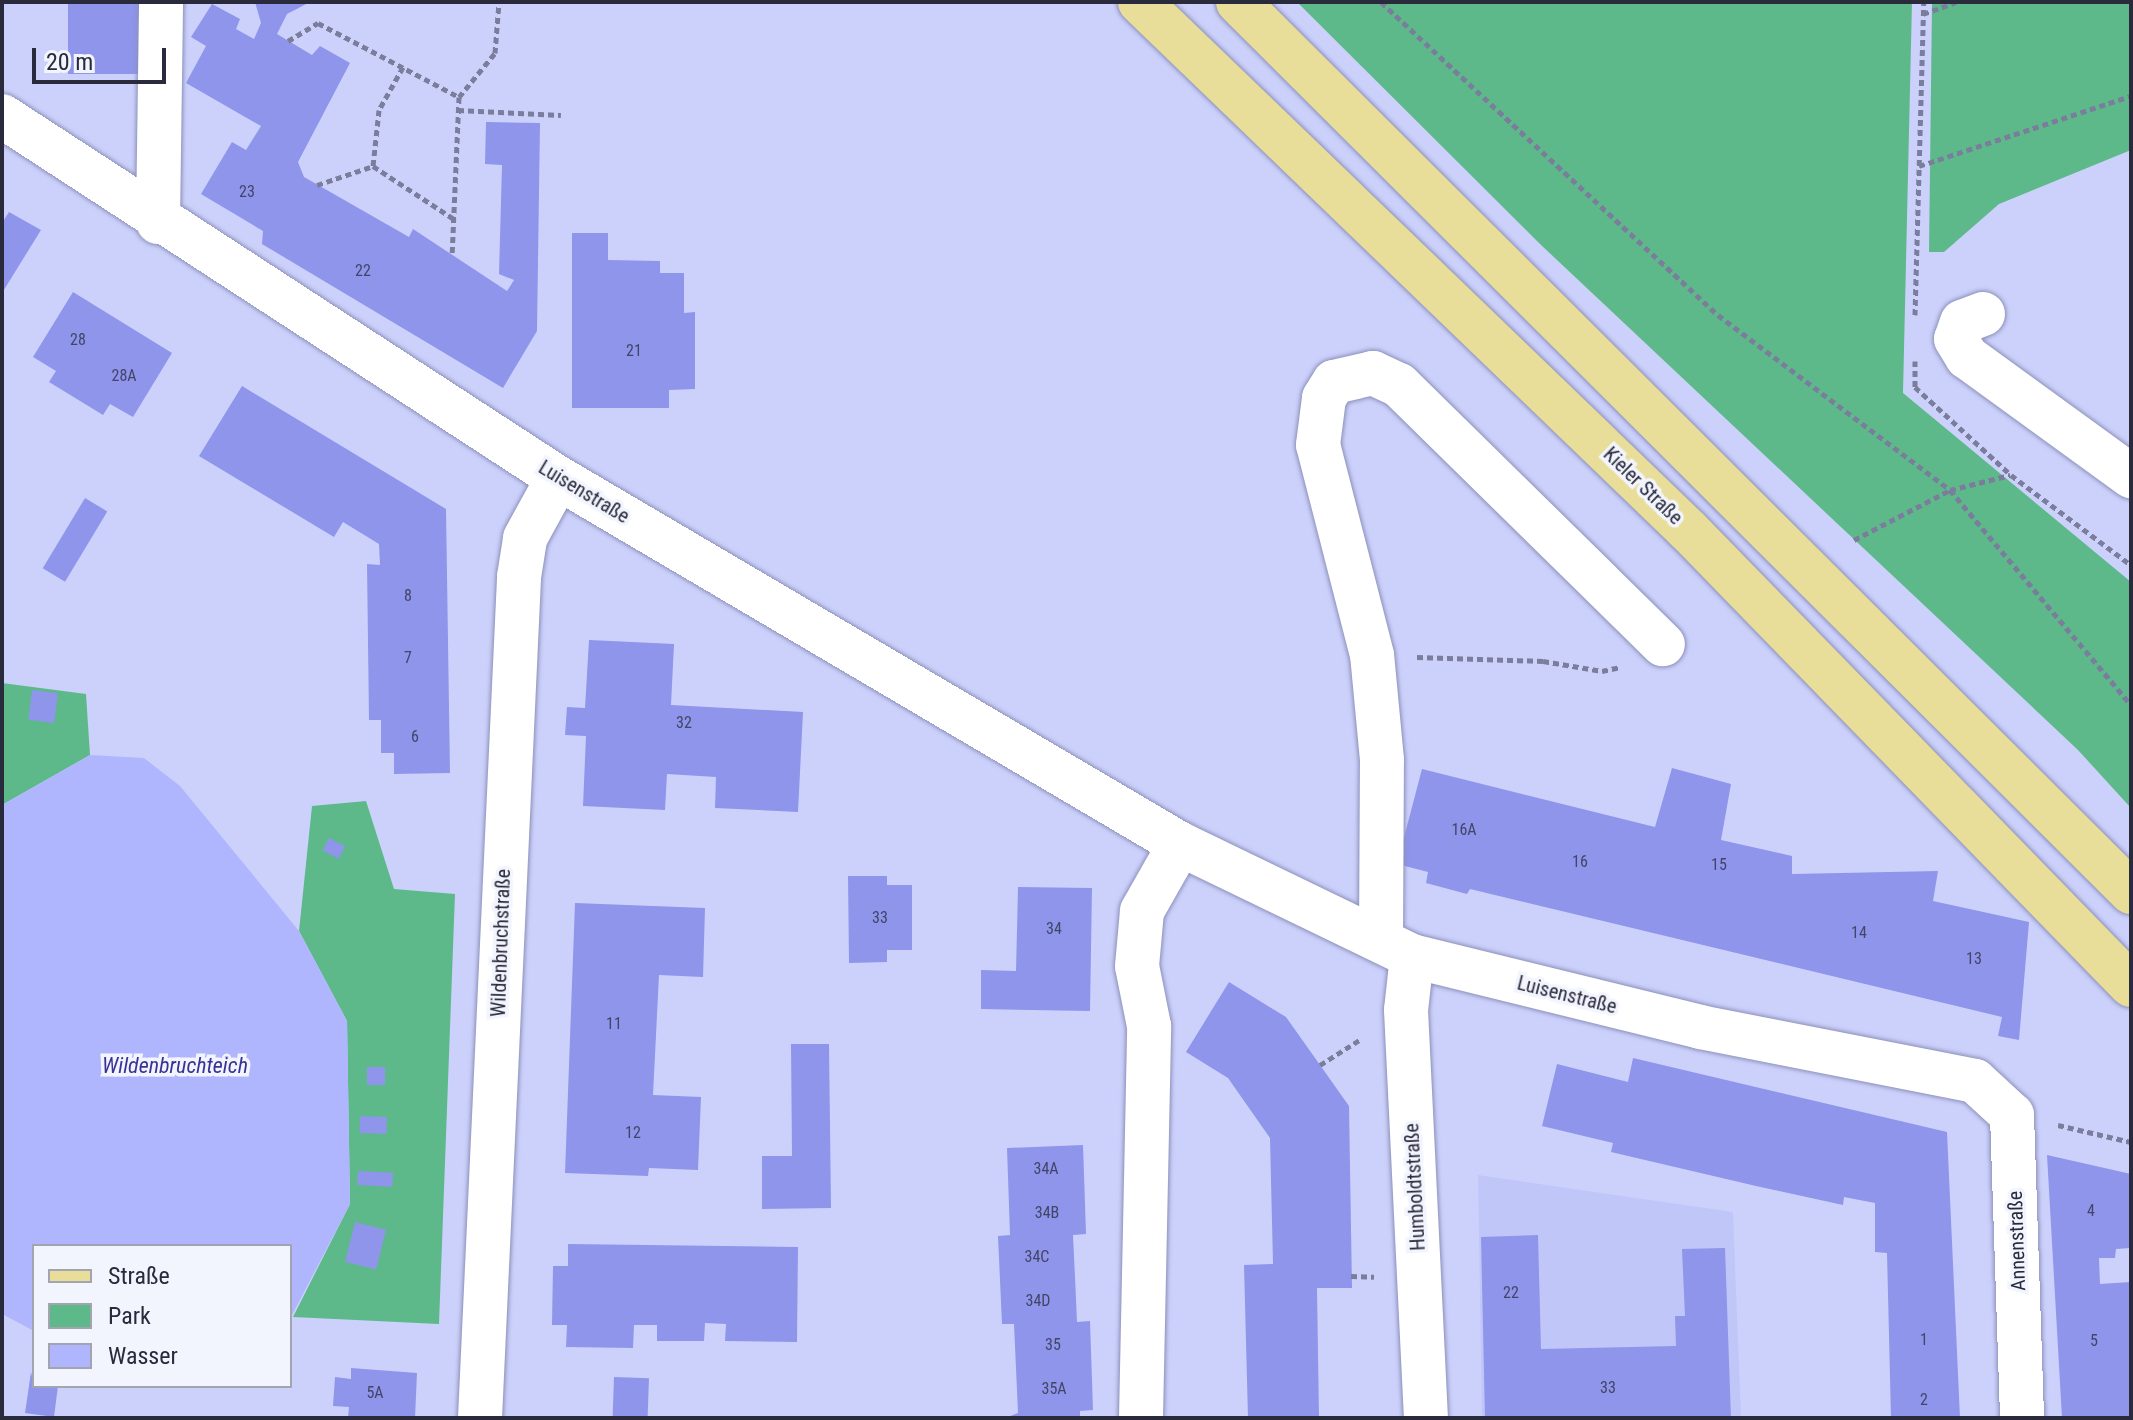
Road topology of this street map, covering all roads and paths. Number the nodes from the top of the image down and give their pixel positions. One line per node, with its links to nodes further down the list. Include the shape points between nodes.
1 (161, 2): 20 (street)
2 (499, 2): 12 (path, via 495,53)
3 (1140, 2): 36 (main road, Kieler Straße, via 1688,530)
4 (1238, 2): 34 (main road)
5 (1381, 2): 26 (path, via 1718,315)
6 (1924, 2): 8 (path)
7 (1956, 2): 8 (path)
8 (1923, 14): 17 (path)
9 (288, 41): 10 (path, via 318,23)
10 (403, 67): 12 (path); 16 (path, via 379,110)
11 (2131, 96): 17 (path)
12 (459, 97): 13 (path)
13 (458, 110): 14 (path); 19 (path)
14 (561, 115)
15 (2, 116): 20 (street, Luisenstraße)
16 (373, 166): 18 (path); 19 (path)
17 (1919, 166): 22 (path)
18 (317, 185)
19 (454, 219): 21 (path)
20 (158, 222): 25 (street, Luisenstraße)
21 (452, 255)
22 (1916, 291)
23 (1983, 314): 24 (street, via 1962,322 1956,339 1967,357)
24 (2131, 476)
25 (558, 478): 33 (street, Luisenstraße); 39 (street, Wildenbruchstraße, via 525,538 519,577)
26 (1950, 490): 27 (path); 28 (path, via 2011,475); 32 (path)
27 (1854, 540)
28 (2131, 565)
29 (1663, 644): 30 (street, Humboldtstraße, via 1399,385 1373,373 1334,382 1324,398 1318,445)
30 (1372, 655): 31 (path, via 1543,661); 35 (street, Humboldtstraße)
31 (1602, 671)
32 (2131, 705)
33 (1180, 844): 35 (street, Luisenstraße); 40 (street, via 1142,911 1137,966 1149,1026)
34 (2131, 892)
35 (1396, 948): 37 (street, Luisenstraße, via 1700,1027 1975,1081); 41 (street, Humboldtstraße, via 1406,1010)
36 (2131, 985)
37 (2012, 1115): 38 (path); 42 (street, Annenstraße)
38 (2131, 1142)
39 (480, 1418)
40 (1141, 1418)
41 (1426, 1418)
42 (2022, 1418)

